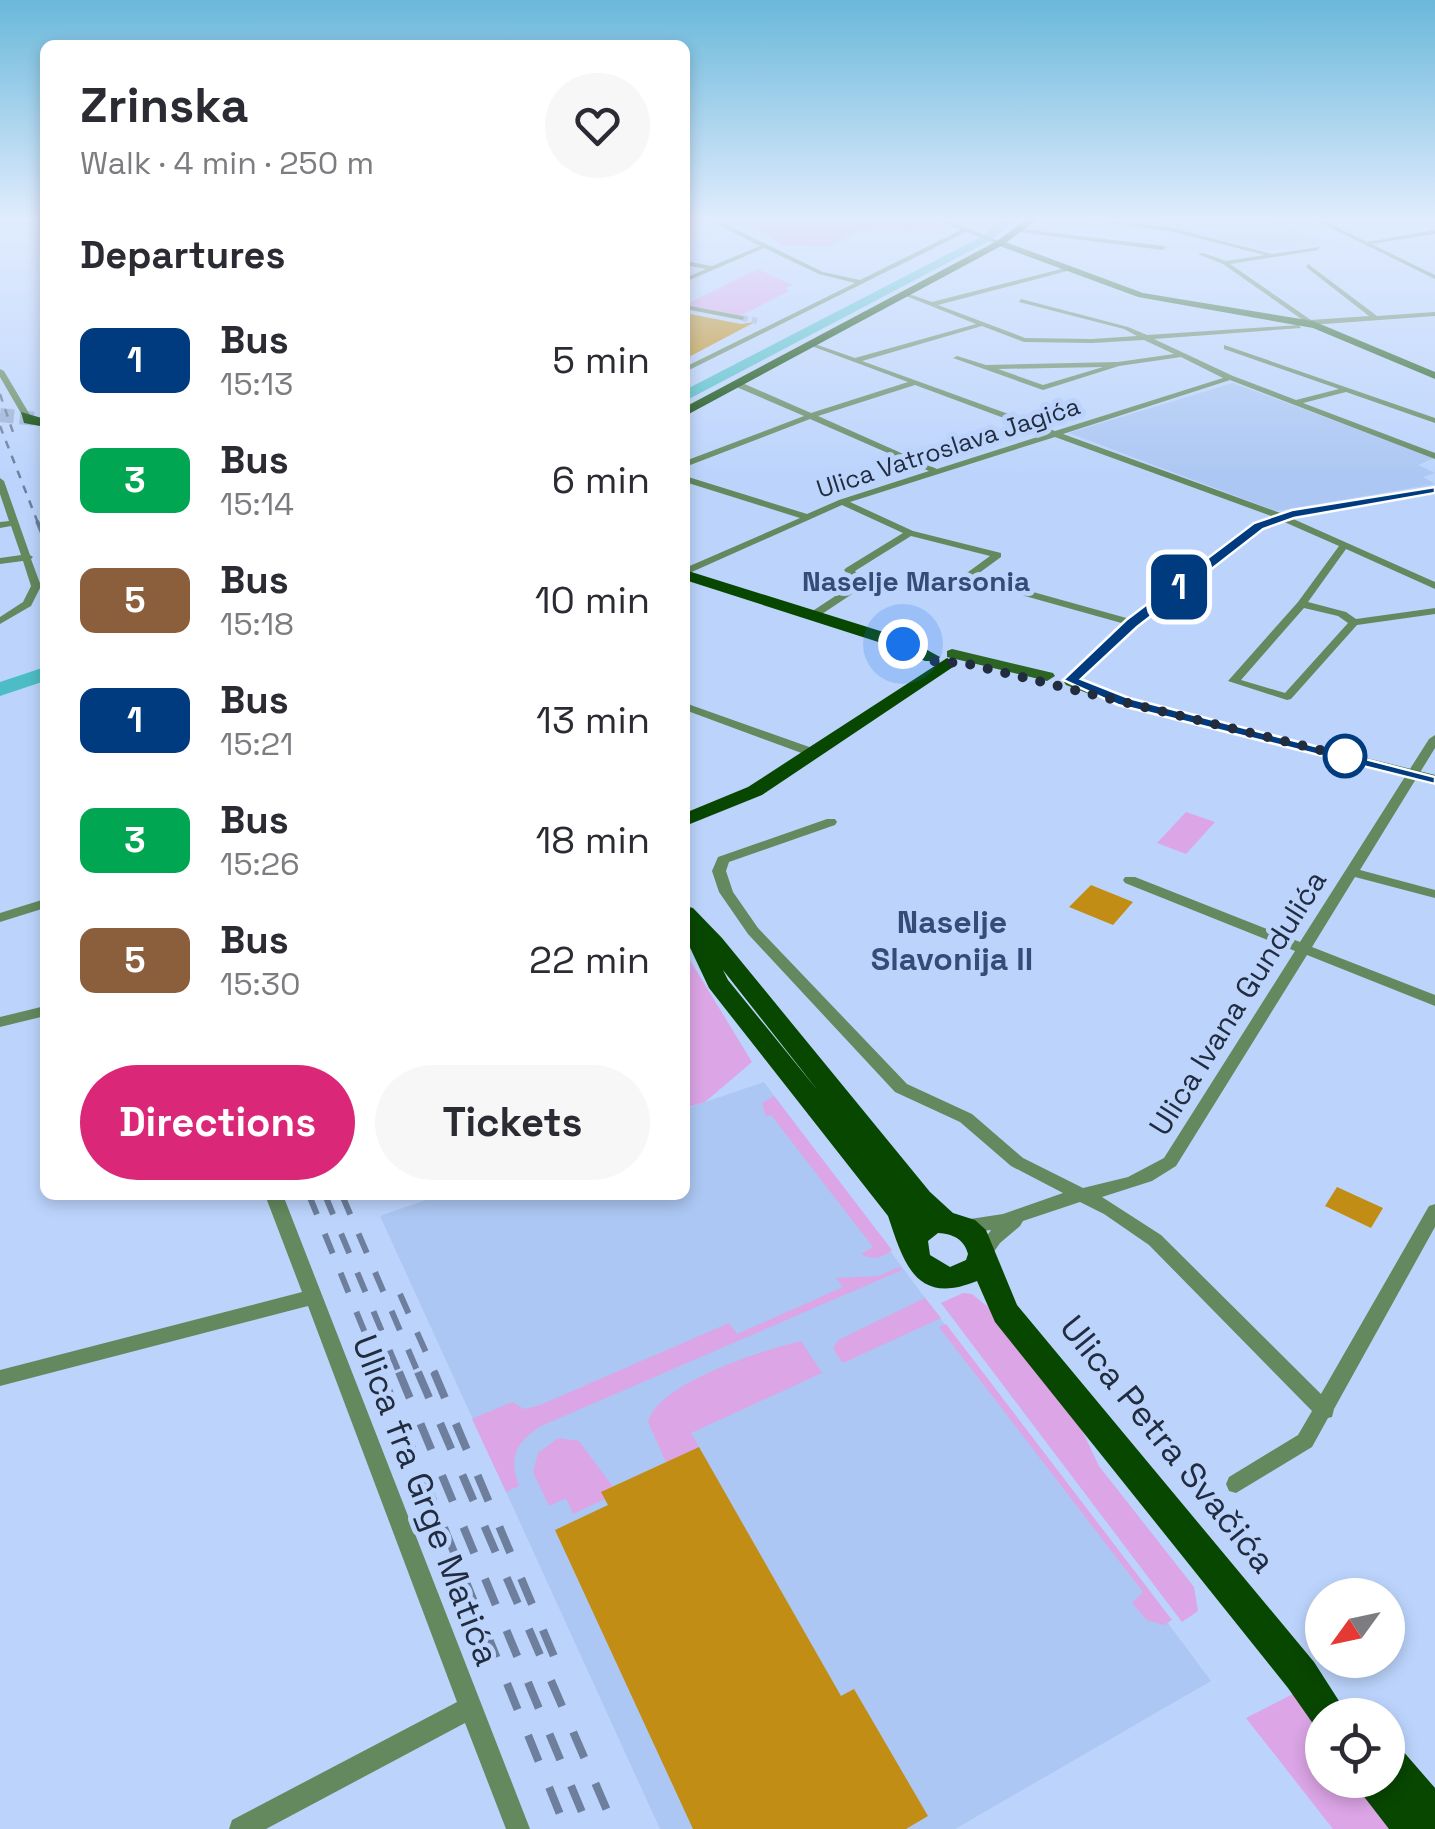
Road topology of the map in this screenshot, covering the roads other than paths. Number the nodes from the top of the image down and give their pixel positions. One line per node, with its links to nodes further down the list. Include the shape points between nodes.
1 (816, 304): 14 (street)
2 (885, 304): 17 (main road)
3 (933, 304): 15 (street)
4 (1033, 304): 16 (street)
5 (1190, 304): 13 (main road)
6 (1280, 304): 13 (street)
7 (1358, 304): 10 (street)
8 (690, 308): 11 (street)
9 (1435, 314): 10 (street)
10 (1374, 317): 13 (street)
11 (742, 318)
12 (758, 321): 14 (street)
13 (1303, 322): 16 (street); 26 (main road)
14 (778, 324): 24 (street)
15 (983, 324): 16 (street, via 1024,340); 21 (street)
16 (1147, 337): 19 (street)
17 (810, 344): 21 (street); 29 (main road)
18 (1227, 347): 30 (street)
19 (1182, 355): 22 (street); 27 (street)
20 (957, 358): 23 (street)
21 (855, 360): 28 (street)
22 (1118, 364): 23 (street); 23 (street, via 1043,388)
23 (986, 367)
24 (690, 368)
25 (0, 371): 34 (street)
26 (1435, 376)
27 (1230, 378): 31 (street); 36 (street, Ulica Vatroslava Jagića)
28 (918, 382): 33 (street); 36 (street)
29 (737, 384): 32 (main road); 33 (street)
30 (1346, 389): 31 (street); 35 (street)
31 (1294, 403): 37 (street)
32 (690, 409)
33 (811, 416): 38 (street); 39 (street)
34 (39, 418)
35 (1435, 421)
36 (1054, 432): 39 (street, Ulica Vatroslava Jagića); 45 (street)
37 (1435, 456)
38 (690, 462)
39 (933, 470): 43 (street, Ulica Vatroslava Jagića)
40 (0, 481): 46 (street)
41 (690, 481): 44 (street)
42 (1435, 490): 45 (street)
43 (842, 502): 44 (street, Ulica Vatroslava Jagića); 48 (street)
44 (804, 516): 52 (street, Ulica Vatroslava Jagića)
45 (1282, 517): 49 (street); 60 (street, via 1258,526)
46 (16, 523): 47 (street); 50 (street)
47 (0, 525)
48 (910, 532): 57 (street, via 849,570 861,584); 60 (street, via 998,555 967,576)
49 (1344, 545): 54 (street); 55 (street)
50 (28, 556): 51 (street); 58 (street, via 34,596)
51 (0, 561)
52 (690, 571)
53 (690, 575): 57 (main road)
54 (1435, 586)
55 (1302, 604): 59 (street); 59 (street, via 1234,682 1287,697)
56 (1435, 611): 59 (street)
57 (812, 616): 61 (main road)
58 (0, 621)
59 (1354, 622)
60 (1132, 624): 62 (street)
61 (940, 660): 62 (main road); 65 (main road)
62 (1059, 681): 66 (main road)
63 (690, 708): 65 (street)
64 (1435, 739): 66 (street, Ulica Ivana Gundulića)
65 (811, 752): 68 (main road, via 755,791)
66 (1412, 773): 67 (main road); 70 (street, Ulica Ivana Gundulića)
67 (1435, 780)
68 (690, 818)
69 (831, 822): 81 (street, via 723,860 719,871 726,892 776,957 900,1088 966,1118 1017,1162)
70 (1353, 872): 72 (street); 77 (street, Ulica Ivana Gundulića)
71 (1130, 880): 77 (street)
72 (1435, 894)
73 (40, 905): 74 (street)
74 (0, 918)
75 (690, 918): 85 (main road, via 920,1200)
76 (690, 923): 86 (main road, via 717,983 900,1212)
77 (1304, 949): 78 (street); 81 (street, Ulica Ivana Gundulića, via 1183,1148 1143,1180)
78 (1435, 1001)
79 (40, 1013): 80 (street)
80 (0, 1022)
81 (1085, 1195): 84 (street, Ulica Ivana Gundulića); 92 (street, via 1156,1240)
82 (276, 1200): 89 (street, Ulica fra Grge Matića)
83 (1435, 1211): 92 (street)
84 (1023, 1215): 85 (street, Ulica Ivana Gundulića, via 988,1225); 87 (street, via 999,1232)
85 (953, 1224): 86 (main road, via 923,1226); 87 (main road, via 977,1238)
86 (911, 1242): 88 (main road, via 920,1267)
87 (982, 1257): 88 (main road, via 970,1274); 90 (main road, Ulica Petra Svačića)
88 (951, 1279): 90 (main road, Ulica Petra Svačića)
89 (314, 1297): 91 (street); 97 (street, Ulica fra Grge Matića)
90 (1006, 1313): 94 (main road, Ulica Petra Svačića)
91 (0, 1378)
92 (1326, 1411): 93 (street, via 1306,1441)
93 (1236, 1484)
94 (1301, 1675): 95 (main road, Ulica Petra Svačića); 96 (main road, Ulica Petra Svačića)
95 (1317, 1698)
96 (1325, 1698)
97 (471, 1707): 101 (street); 102 (street, Ulica fra Grge Matića)
98 (1405, 1784): 100 (main road)
99 (1390, 1798): 103 (main road)
100 (1435, 1818)
101 (241, 1829)
102 (518, 1829)
103 (1414, 1829)

